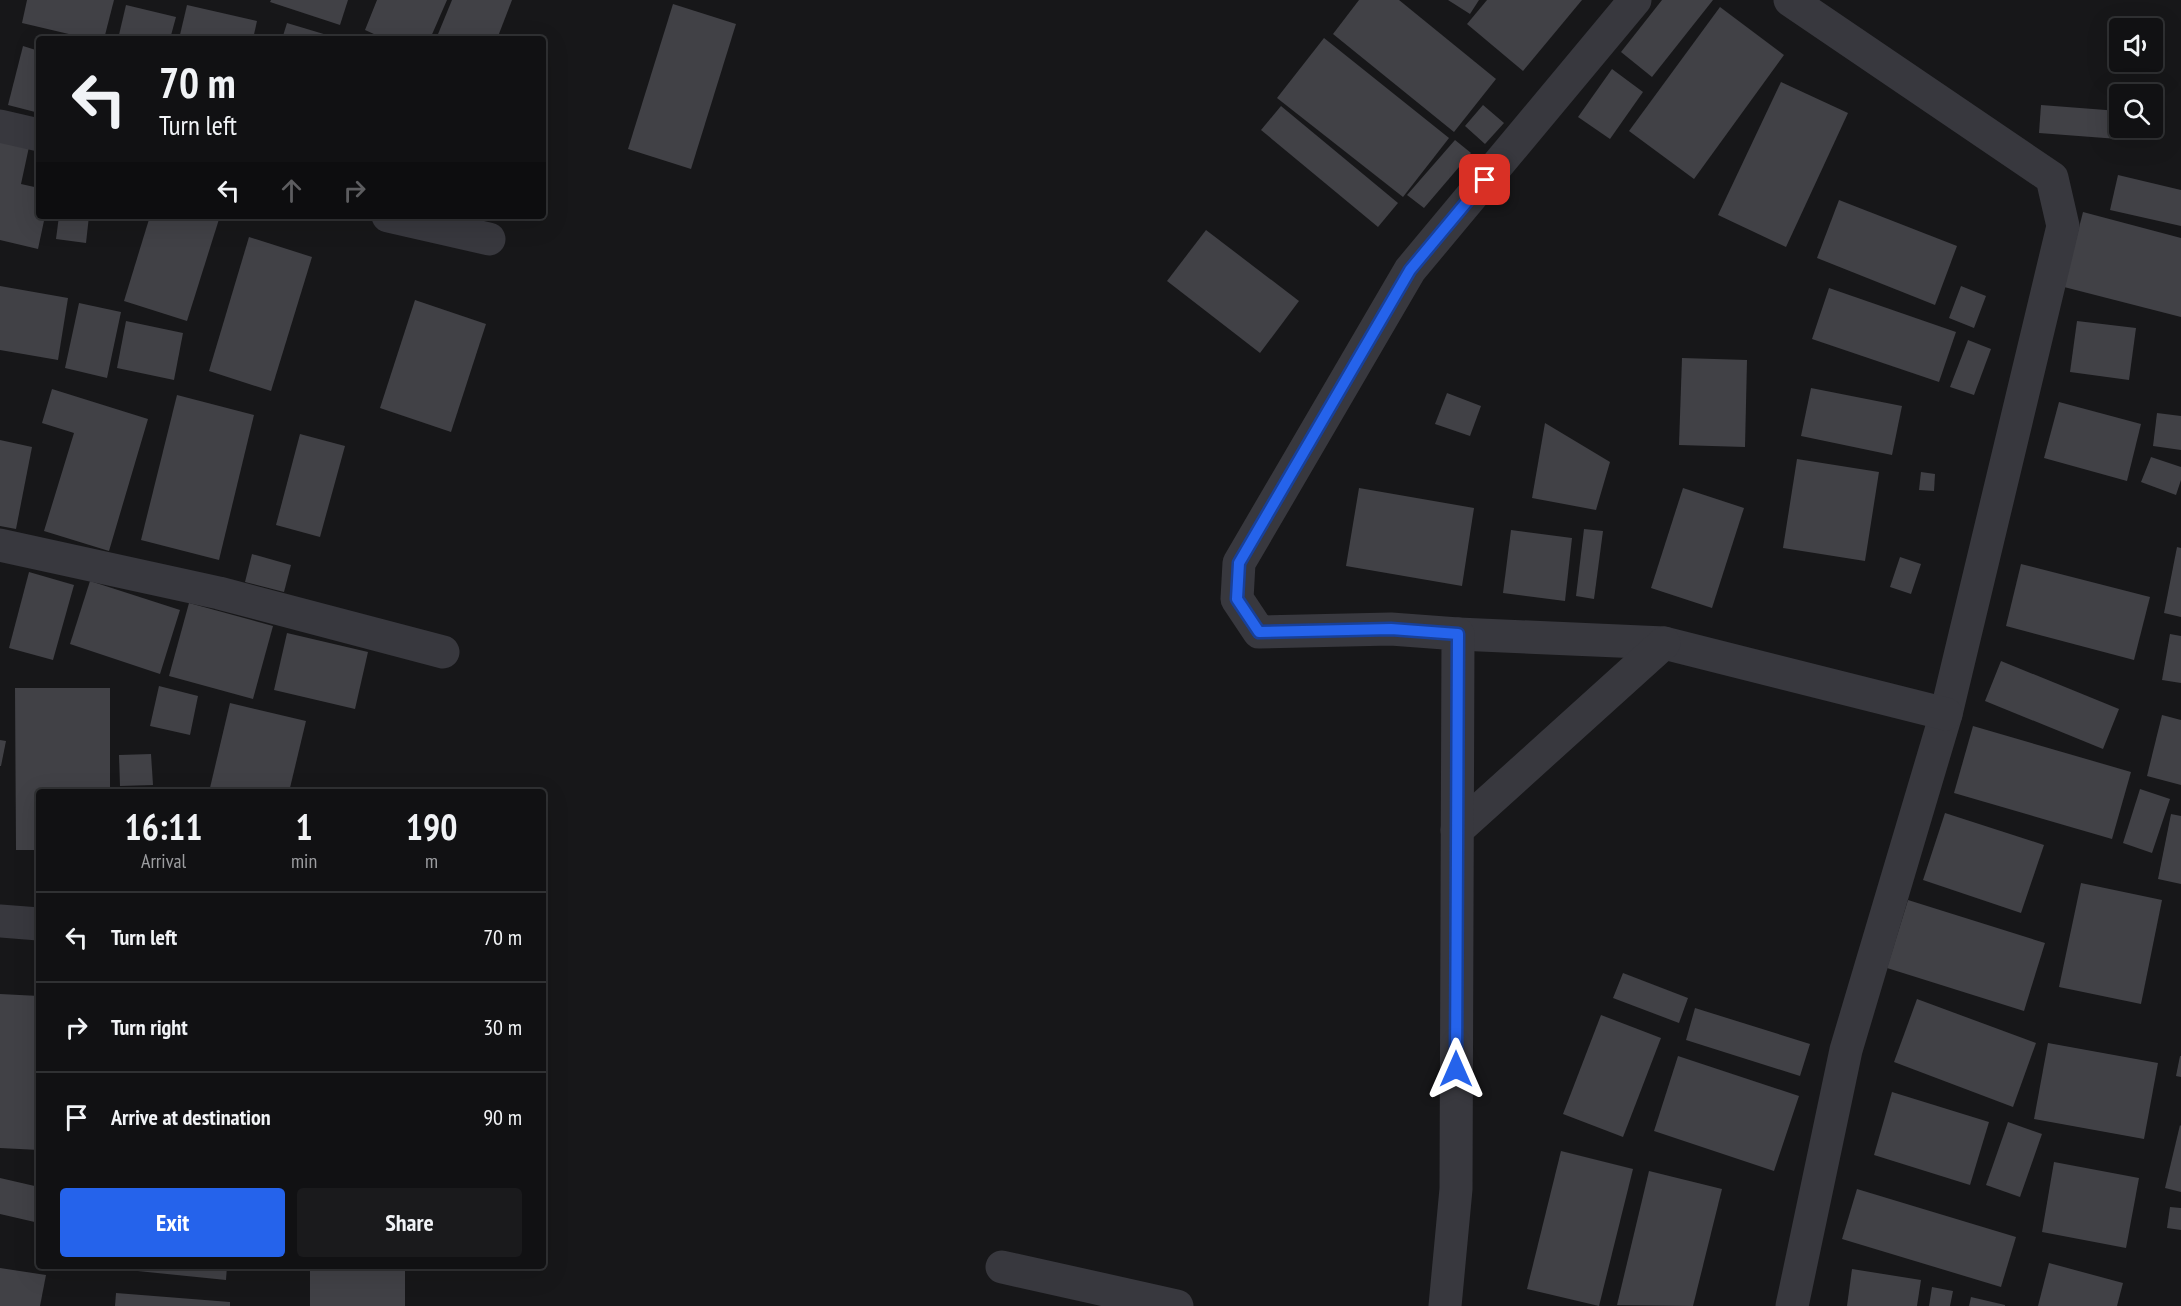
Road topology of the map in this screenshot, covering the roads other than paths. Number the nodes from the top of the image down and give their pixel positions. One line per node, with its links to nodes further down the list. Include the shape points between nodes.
1 (1635, 0): 8 (street, via 1410,270 1239,563 1237,599 1259,632 1391,629)
2 (1790, 0): 11 (street, via 2052,178 2063,226)
3 (0, 126): 4 (street)
4 (36, 134)
5 (401, 219): 6 (street)
6 (489, 239)
7 (0, 545): 10 (street, via 219,593)
8 (1458, 634): 9 (street); 12 (street)
9 (1664, 643): 11 (street); 12 (street)
10 (443, 652)
11 (1946, 714): 18 (street, via 1846,1050)
12 (1457, 830): 17 (street, via 1456,1189)
13 (0, 921): 14 (street)
14 (36, 924)
15 (1002, 1267): 16 (street)
16 (1177, 1306)
17 (1444, 1306)
18 (1792, 1306)

